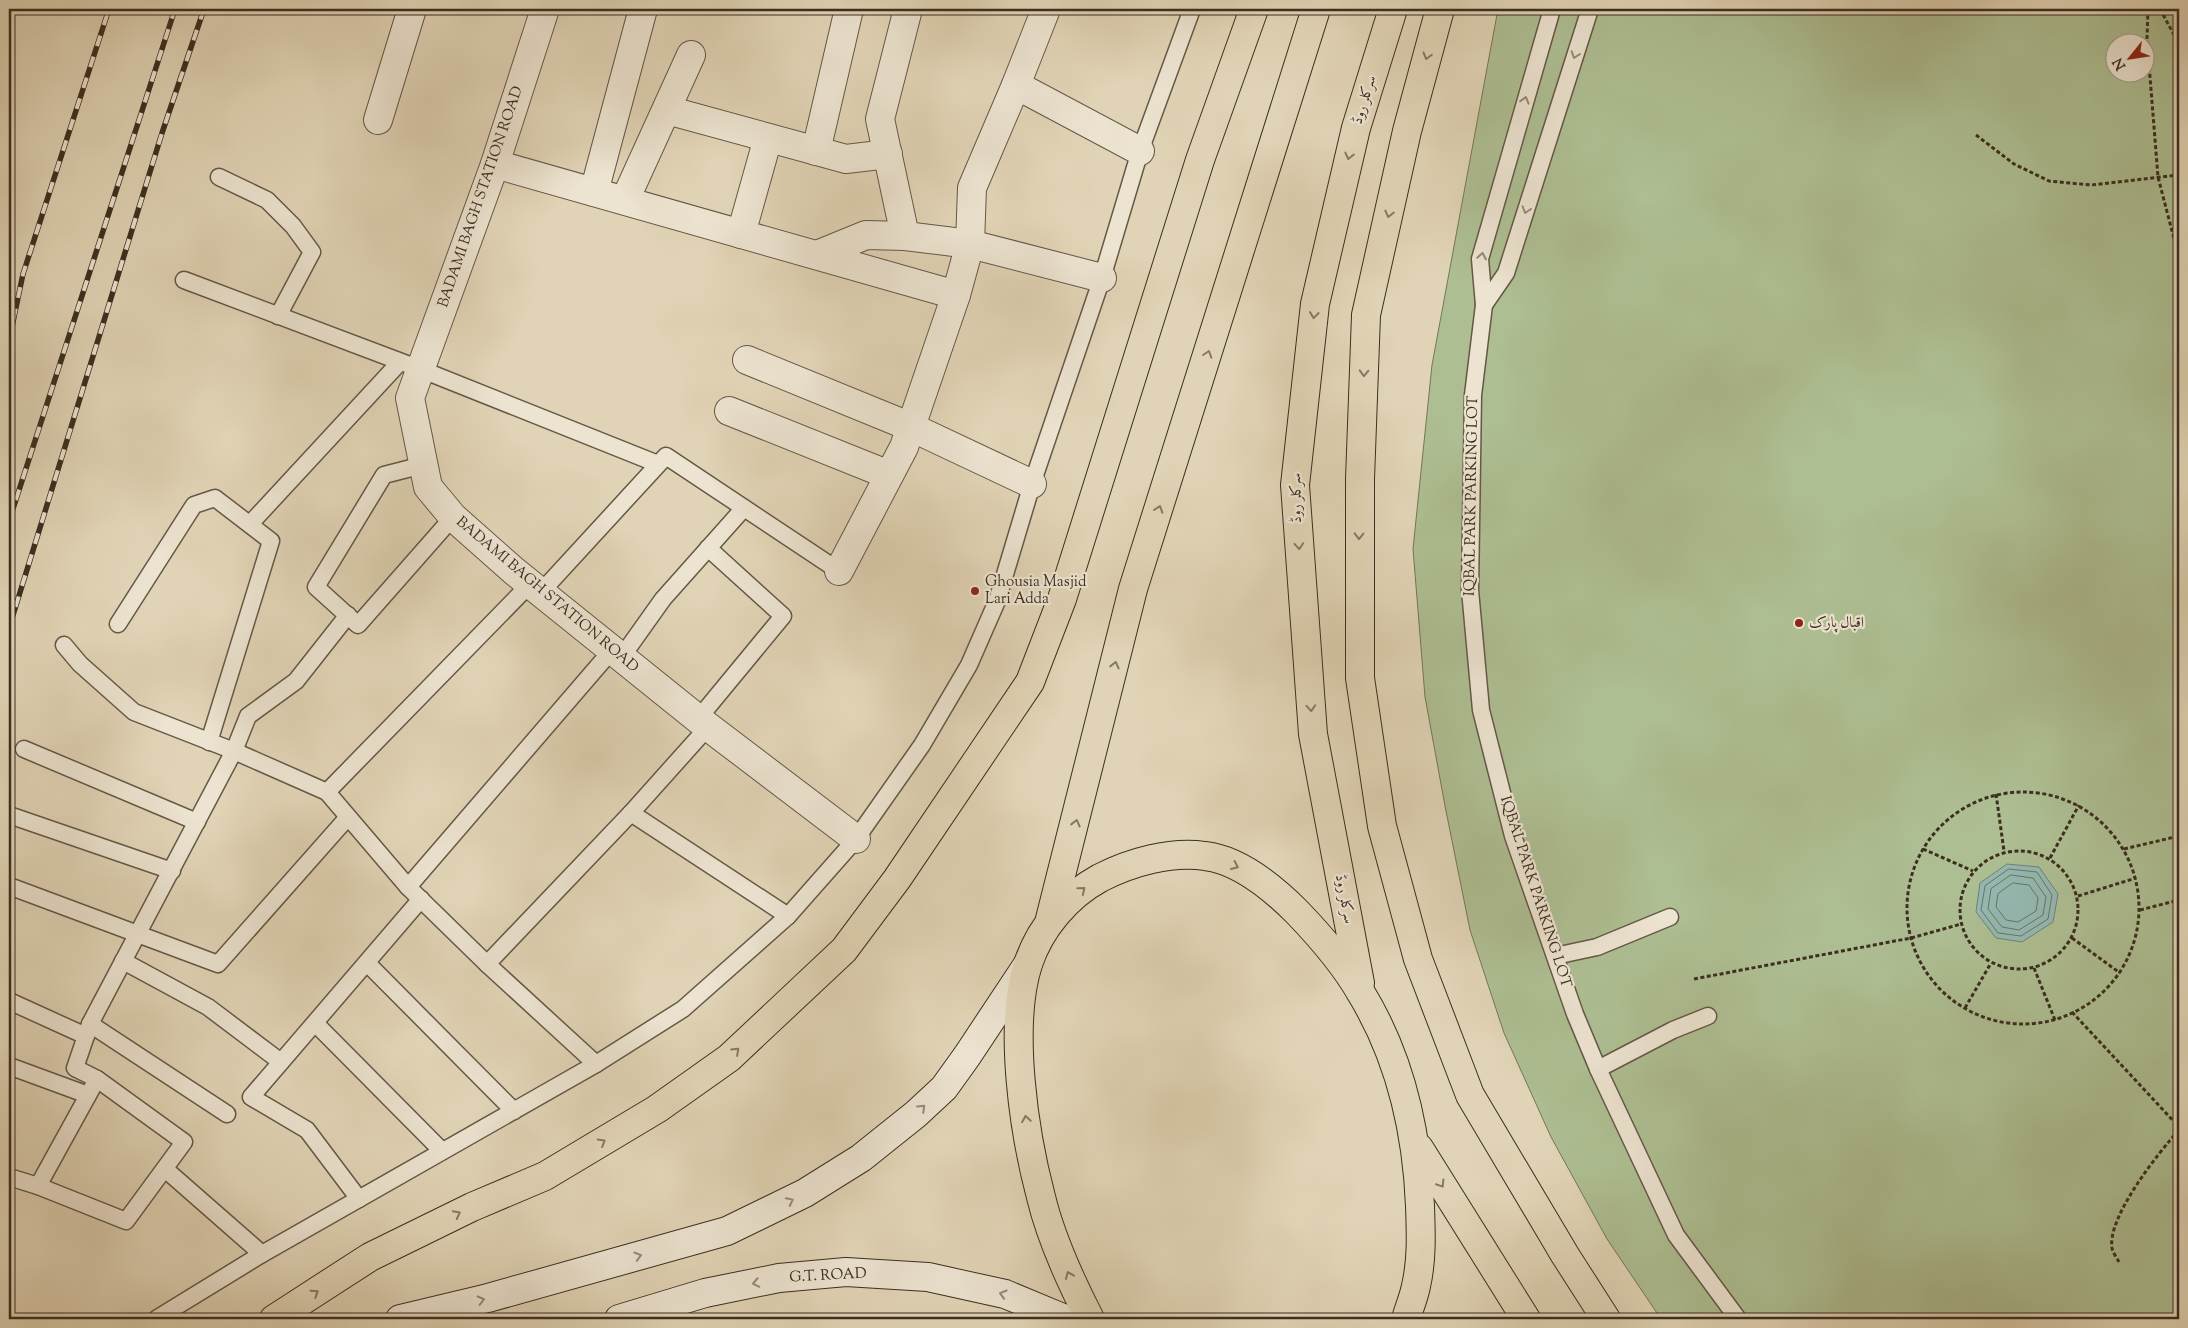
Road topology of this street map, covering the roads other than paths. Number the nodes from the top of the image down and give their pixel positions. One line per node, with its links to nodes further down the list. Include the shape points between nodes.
1 (412, 9): 17 (street)
2 (545, 9): 22 (street, BADAMI BAGH STATION ROAD)
3 (642, 9): 24 (street)
4 (849, 9): 19 (street)
5 (908, 9): 21 (street, via 880,120)
6 (1046, 9): 15 (street)
7 (1192, 9): 20 (lane)
8 (1254, 9): 97 (main road, one-way to 8, via 370,1258 472,1207 545,1176 656,1109 729,1058 844,950 880,903 1030,682 1062,599 1200,160)
9 (1316, 9): 69 (main road, one-way to 9, via 1133,589)
10 (1393, 9): 76 (main road, سرکلر روڈ, one-way to 76, via 1356,128 1315,304 1295,485 1313,734)
11 (1440, 9): 104 (main road, one-way to 104, via 1407,131 1366,315 1360,479 1360,678 1382,826 1418,959 1470,1095)
12 (1552, 9): 33 (lane, IQBAL PARK PARKING LOT, one-way to 12, via 1480,260)
13 (1590, 9): 33 (lane, IQBAL PARK PARKING LOT, one-way to 33, via 1506,273)
14 (691, 55): 16 (street)
15 (1016, 85): 20 (street); 28 (street, via 972,188)
16 (666, 110): 18 (street); 25 (street)
17 (378, 120)
18 (768, 138): 19 (street); 26 (street)
19 (816, 151): 21 (street, via 846,159)
20 (1140, 151): 30 (lane)
21 (888, 154): 27 (street)
22 (495, 164): 24 (street); 36 (street, BADAMI BAGH STATION ROAD)
23 (219, 177): 34 (lane, via 267,200 293,226 312,252)
24 (594, 192): 25 (street)
25 (626, 200): 26 (street)
26 (741, 234): 29 (street)
27 (905, 236): 28 (street); 29 (street, via 866,234)
28 (970, 244): 30 (street); 32 (street)
29 (817, 255): 32 (street)
30 (1102, 278): 42 (lane)
31 (184, 280): 34 (lane)
32 (956, 295): 38 (street)
33 (1484, 305): 71 (lane, IQBAL PARK PARKING LOT, via 1473,395 1470,590 1481,710 1513,836)
34 (278, 316): 36 (lane)
35 (747, 360): 38 (street)
36 (410, 366): 39 (lane); 40 (street, BADAMI BAGH STATION ROAD, via 410,398); 45 (lane)
37 (729, 411): 41 (street)
38 (911, 426): 41 (street); 42 (street)
39 (658, 464): 43 (lane, via 666,456); 48 (lane)
40 (423, 465): 44 (street, BADAMI BAGH STATION ROAD, via 428,487); 49 (lane, via 384,475 316,587)
41 (889, 475): 47 (street)
42 (1032, 484): 62 (lane, via 997,600 969,665 922,744)
43 (744, 508): 46 (lane); 47 (lane)
44 (452, 517): 48 (street, BADAMI BAGH STATION ROAD); 49 (lane, via 358,625)
45 (250, 524): 50 (lane, via 215,498 194,505); 54 (lane, via 271,541)
46 (708, 548): 52 (lane); 53 (lane, via 783,616)
47 (839, 571)
48 (535, 588): 52 (street, BADAMI BAGH STATION ROAD); 57 (lane)
49 (348, 615): 56 (lane, via 296,681 248,716)
50 (118, 624)
51 (64, 645): 54 (lane, via 80,664 134,712)
52 (617, 654): 53 (street, BADAMI BAGH STATION ROAD); 65 (lane)
53 (703, 723): 58 (lane); 62 (street, BADAMI BAGH STATION ROAD)
54 (210, 742): 56 (lane)
55 (24, 749): 61 (lane)
56 (234, 751): 57 (lane); 61 (lane)
57 (327, 792): 60 (lane)
58 (631, 813): 67 (lane); 74 (lane)
59 (9, 814): 63 (lane)
60 (348, 817): 65 (lane); 70 (lane, via 218,964)
61 (197, 822): 63 (lane)
62 (856, 839): 67 (lane)
63 (172, 871): 70 (lane)
64 (9, 886): 70 (lane)
65 (408, 887): 66 (lane)
66 (421, 899): 73 (lane); 74 (lane)
67 (788, 916): 82 (lane, via 683,1009)
68 (1670, 916): 71 (lane, via 1596,947)
69 (1050, 921): 75 (main road); 76 (main road, one-way to 76, via 1084,887 1112,872 1161,856 1208,856 1236,866 1263,882 1292,907 1336,956)
70 (137, 934): 72 (lane)
71 (1555, 956): 84 (lane, IQBAL PARK PARKING LOT)
72 (123, 962): 80 (lane); 81 (lane, via 208,1008)
73 (367, 963): 79 (lane); 87 (lane)
74 (487, 964): 82 (lane)
75 (1028, 964): 98 (street, one-way to 75, via 488,1298 727,1231 806,1193 861,1158 944,1088); 101 (main road, one-way to 75, via 1053,1236 1030,1143 1020,1068 1019,1019)
76 (1362, 993): 89 (main road, via 1385,1038 1409,1110)
77 (9, 1001): 80 (lane)
78 (1708, 1016): 84 (lane, via 1673,1030)
79 (315, 1023): 81 (lane); 90 (lane)
80 (88, 1030): 85 (lane, via 75,1068); 88 (lane)
81 (282, 1062): 94 (lane, via 251,1097 307,1130)
82 (596, 1064): 87 (lane)
83 (9, 1066): 86 (lane)
84 (1598, 1069): 105 (lane, IQBAL PARK PARKING LOT, via 1676,1235)
85 (97, 1079): 86 (lane); 91 (lane, via 184,1142)
86 (88, 1095): 93 (lane)
87 (514, 1111): 90 (lane)
88 (228, 1114)
89 (1415, 1142): 102 (main road, via 1422,1249 1416,1288); 103 (main road, one-way to 103)
90 (442, 1151): 94 (lane)
91 (165, 1169): 93 (lane, via 126,1222); 95 (lane)
92 (9, 1177): 93 (lane)
93 (38, 1186)
94 (359, 1199): 95 (lane)
95 (262, 1254): 96 (lane)
96 (156, 1319)
97 (274, 1319)
98 (400, 1319)
99 (619, 1319): 100 (street, G.T. ROAD, one-way to 99, via 1005,1294 928,1277 846,1272 779,1278 705,1293)
100 (1065, 1319)
101 (1090, 1319)
102 (1406, 1319)
103 (1526, 1319)
104 (1606, 1319)
105 (1738, 1319)

